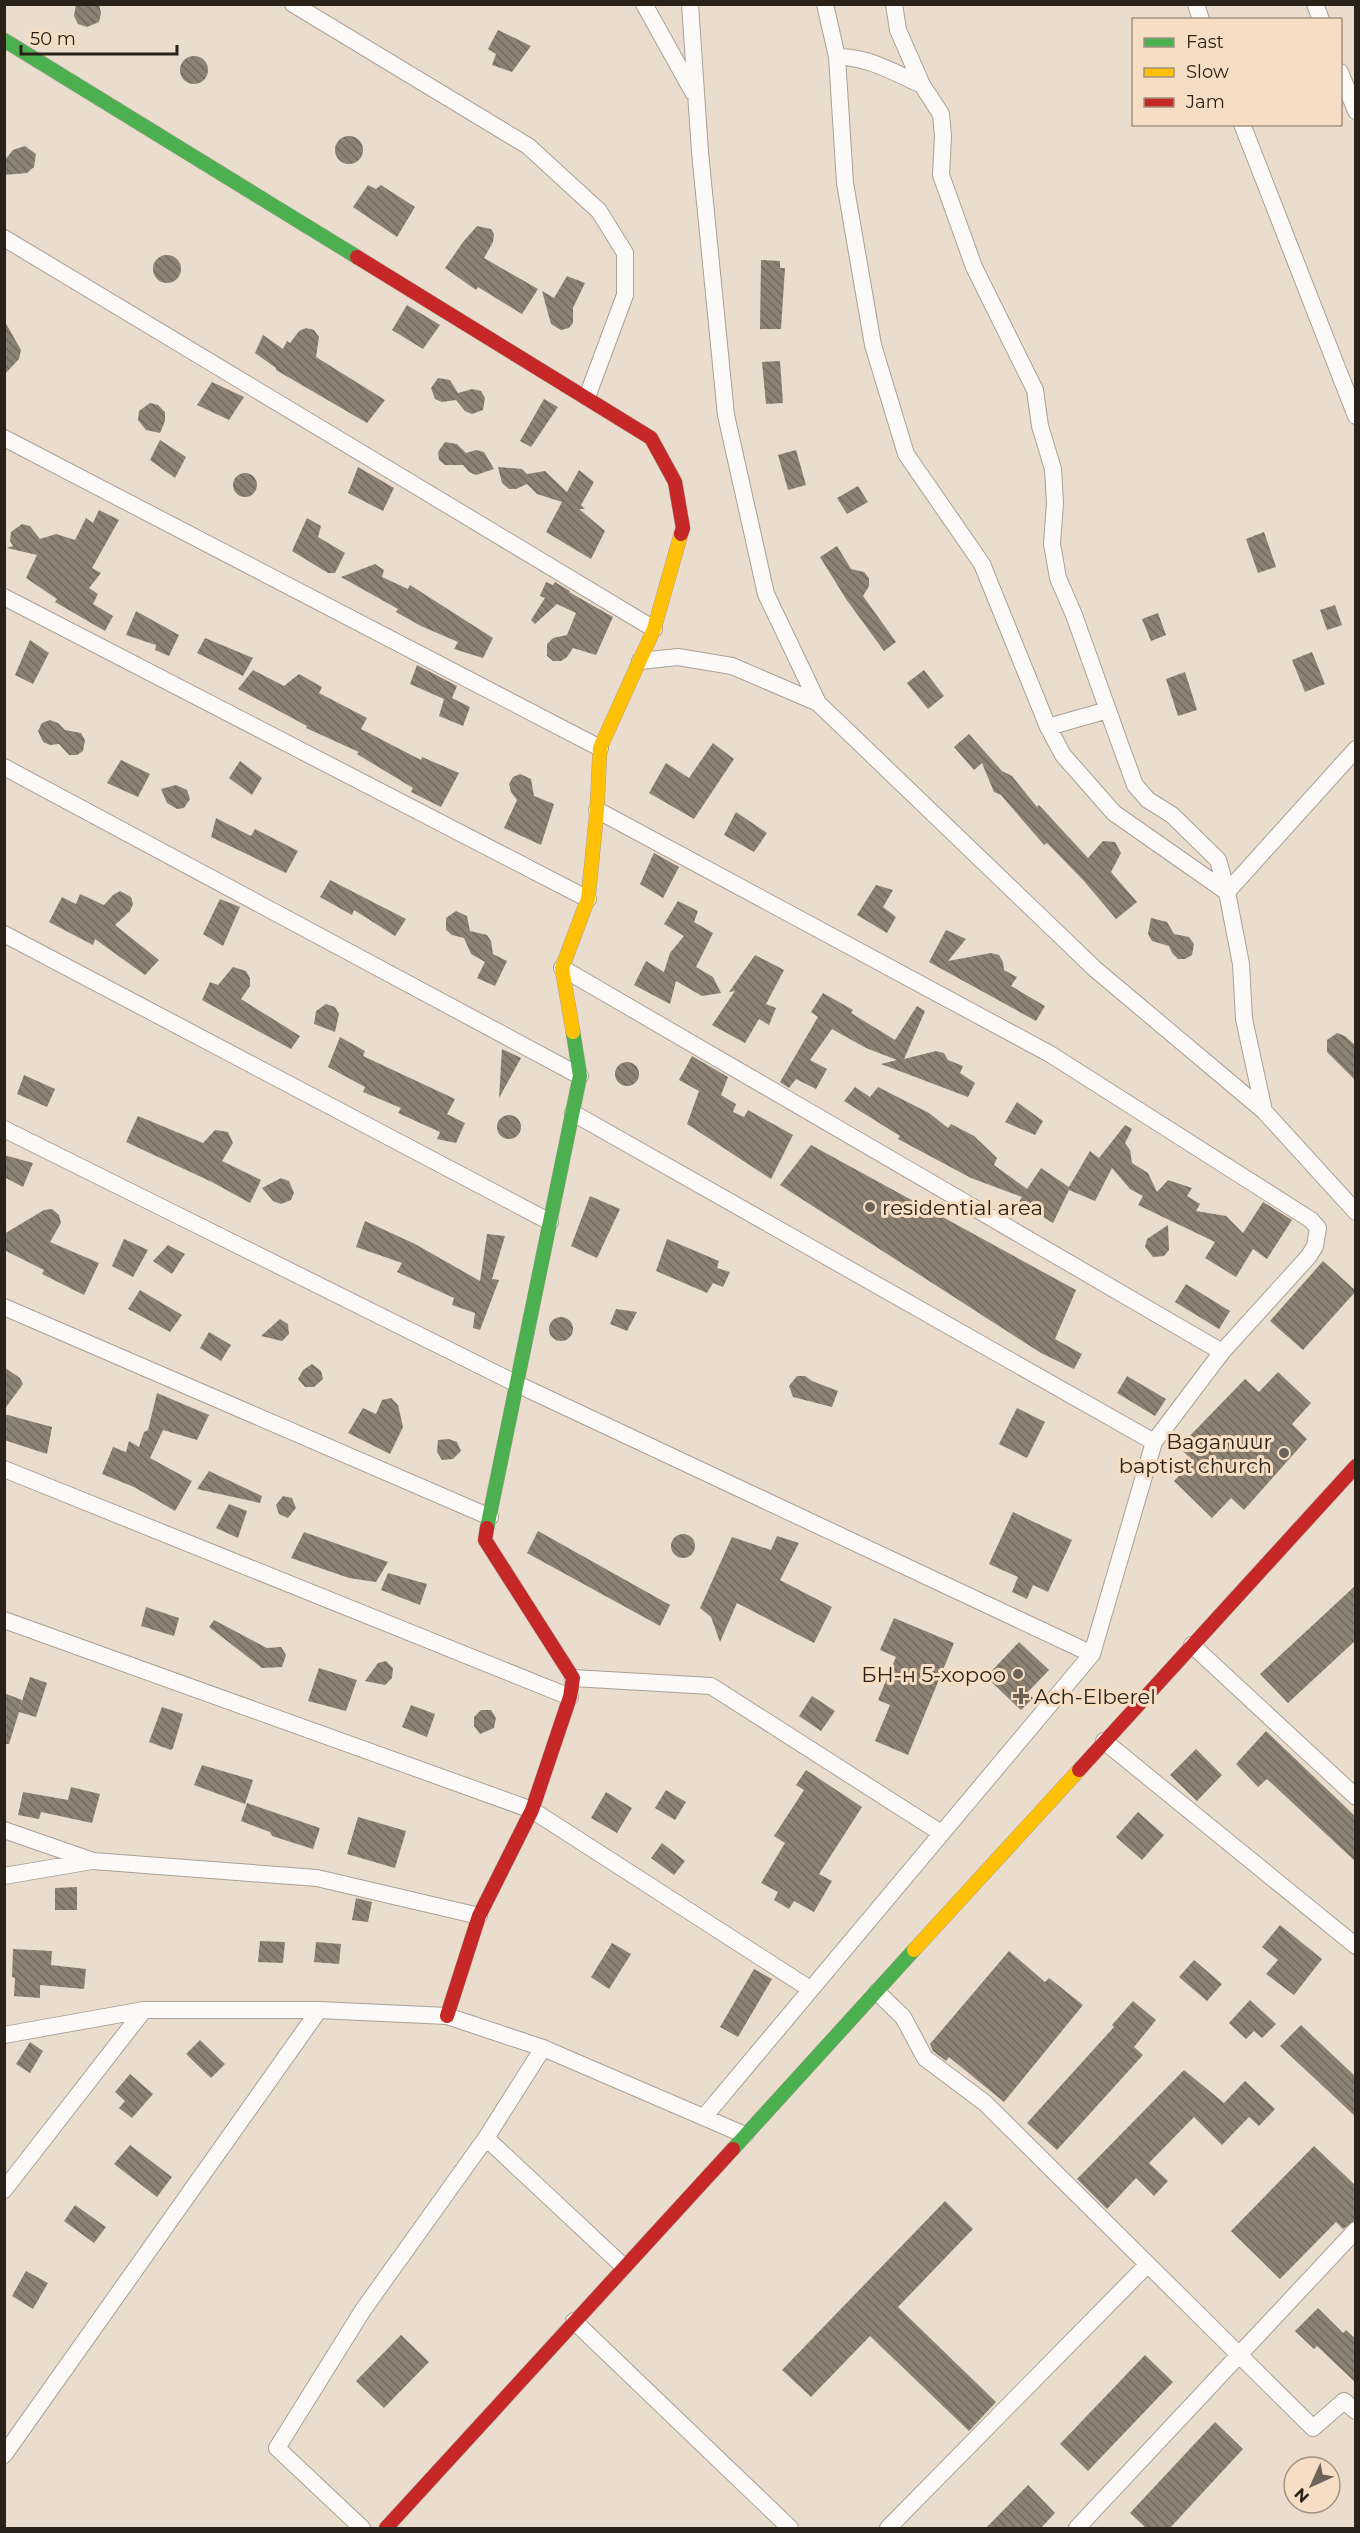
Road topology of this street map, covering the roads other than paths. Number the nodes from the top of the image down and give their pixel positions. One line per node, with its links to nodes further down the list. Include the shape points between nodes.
1 (293, 4): 14 (street, via 528,146 599,210 625,252 625,295)
2 (644, 4): 10 (street)
3 (690, 4): 10 (street)
4 (825, 4): 7 (street)
5 (894, 4): 9 (street, via 898,30)
6 (4, 40): 14 (street)
7 (837, 57): 9 (street, via 867,61); 22 (street, via 845,183 871,334 906,454 982,564)
8 (1342, 75): 11 (street)
9 (922, 85): 21 (street, via 941,114 941,175 974,267 1035,390 1040,426 1053,469 1052,544 1058,578)
10 (697, 98): 20 (street, via 726,415 766,594)
11 (1356, 111)
12 (1243, 126): 15 (street)
13 (4, 238): 18 (street)
14 (586, 398): 18 (street, via 651,438 675,482 683,528)
15 (1356, 416)
16 (4, 438): 23 (street)
17 (4, 597): 28 (street)
18 (654, 629): 19 (street)
19 (640, 661): 20 (street, via 678,657 732,666); 23 (street)
20 (818, 703): 32 (street, via 1095,969)
21 (1108, 710): 22 (street); 27 (street, via 1135,785 1218,860)
22 (1048, 727): 27 (street, via 1063,755 1114,813)
23 (600, 748): 26 (street)
24 (1356, 749): 27 (street)
25 (4, 767): 31 (street)
26 (597, 810): 28 (street); 38 (street, via 1050,1054 1311,1220 1318,1228 1315,1246)
27 (1227, 892): 32 (street, via 1241,964 1244,1019)
28 (588, 899): 30 (street)
29 (4, 934): 36 (street)
30 (562, 968): 31 (street); 38 (street)
31 (580, 1076): 33 (street)
32 (1264, 1111): 35 (street)
33 (573, 1113): 36 (street); 40 (street)
34 (4, 1129): 39 (street)
35 (1356, 1212)
36 (550, 1222): 39 (street)
37 (4, 1308): 43 (street)
38 (1222, 1352): 40 (street)
39 (517, 1384): 43 (street); 46 (street)
40 (1154, 1442): 46 (street)
41 (1356, 1466): 45 (street)
42 (4, 1469): 48 (street)
43 (490, 1517): 47 (street, via 485,1540)
44 (4, 1620): 51 (street)
45 (1192, 1645): 49 (street); 50 (street)
46 (1092, 1654): 53 (street)
47 (573, 1678): 48 (street); 53 (street, via 711,1686)
48 (570, 1697): 51 (street)
49 (1104, 1742): 57 (street); 59 (street)
50 (1356, 1797)
51 (532, 1810): 56 (street); 58 (street)
52 (4, 1830): 54 (street)
53 (941, 1833): 58 (street)
54 (93, 1861): 55 (street); 56 (street, via 317,1878)
55 (4, 1876)
56 (479, 1916): 62 (street)
57 (1356, 1946)
58 (810, 1989): 65 (street)
59 (877, 1992): 66 (street); 70 (street, via 903,2017 925,2058 985,2103)
60 (144, 2010): 61 (street); 63 (street); 68 (street)
61 (319, 2010): 62 (street); 75 (street)
62 (447, 2016): 64 (street)
63 (4, 2036)
64 (543, 2049): 65 (street); 67 (street)
65 (704, 2117): 66 (street)
66 (745, 2135): 71 (street)
67 (486, 2138): 71 (street); 76 (street, via 363,2310 277,2448)
68 (4, 2190)
69 (1356, 2230): 73 (street)
70 (1147, 2265): 73 (street); 79 (street)
71 (623, 2266): 72 (street)
72 (574, 2321): 77 (street); 78 (street)
73 (1239, 2353): 74 (street, via 1313,2428 1344,2401); 80 (street)
74 (1356, 2411)
75 (4, 2455)
76 (362, 2529)
77 (386, 2529)
78 (790, 2529)
79 (888, 2529)
80 (1077, 2529)

